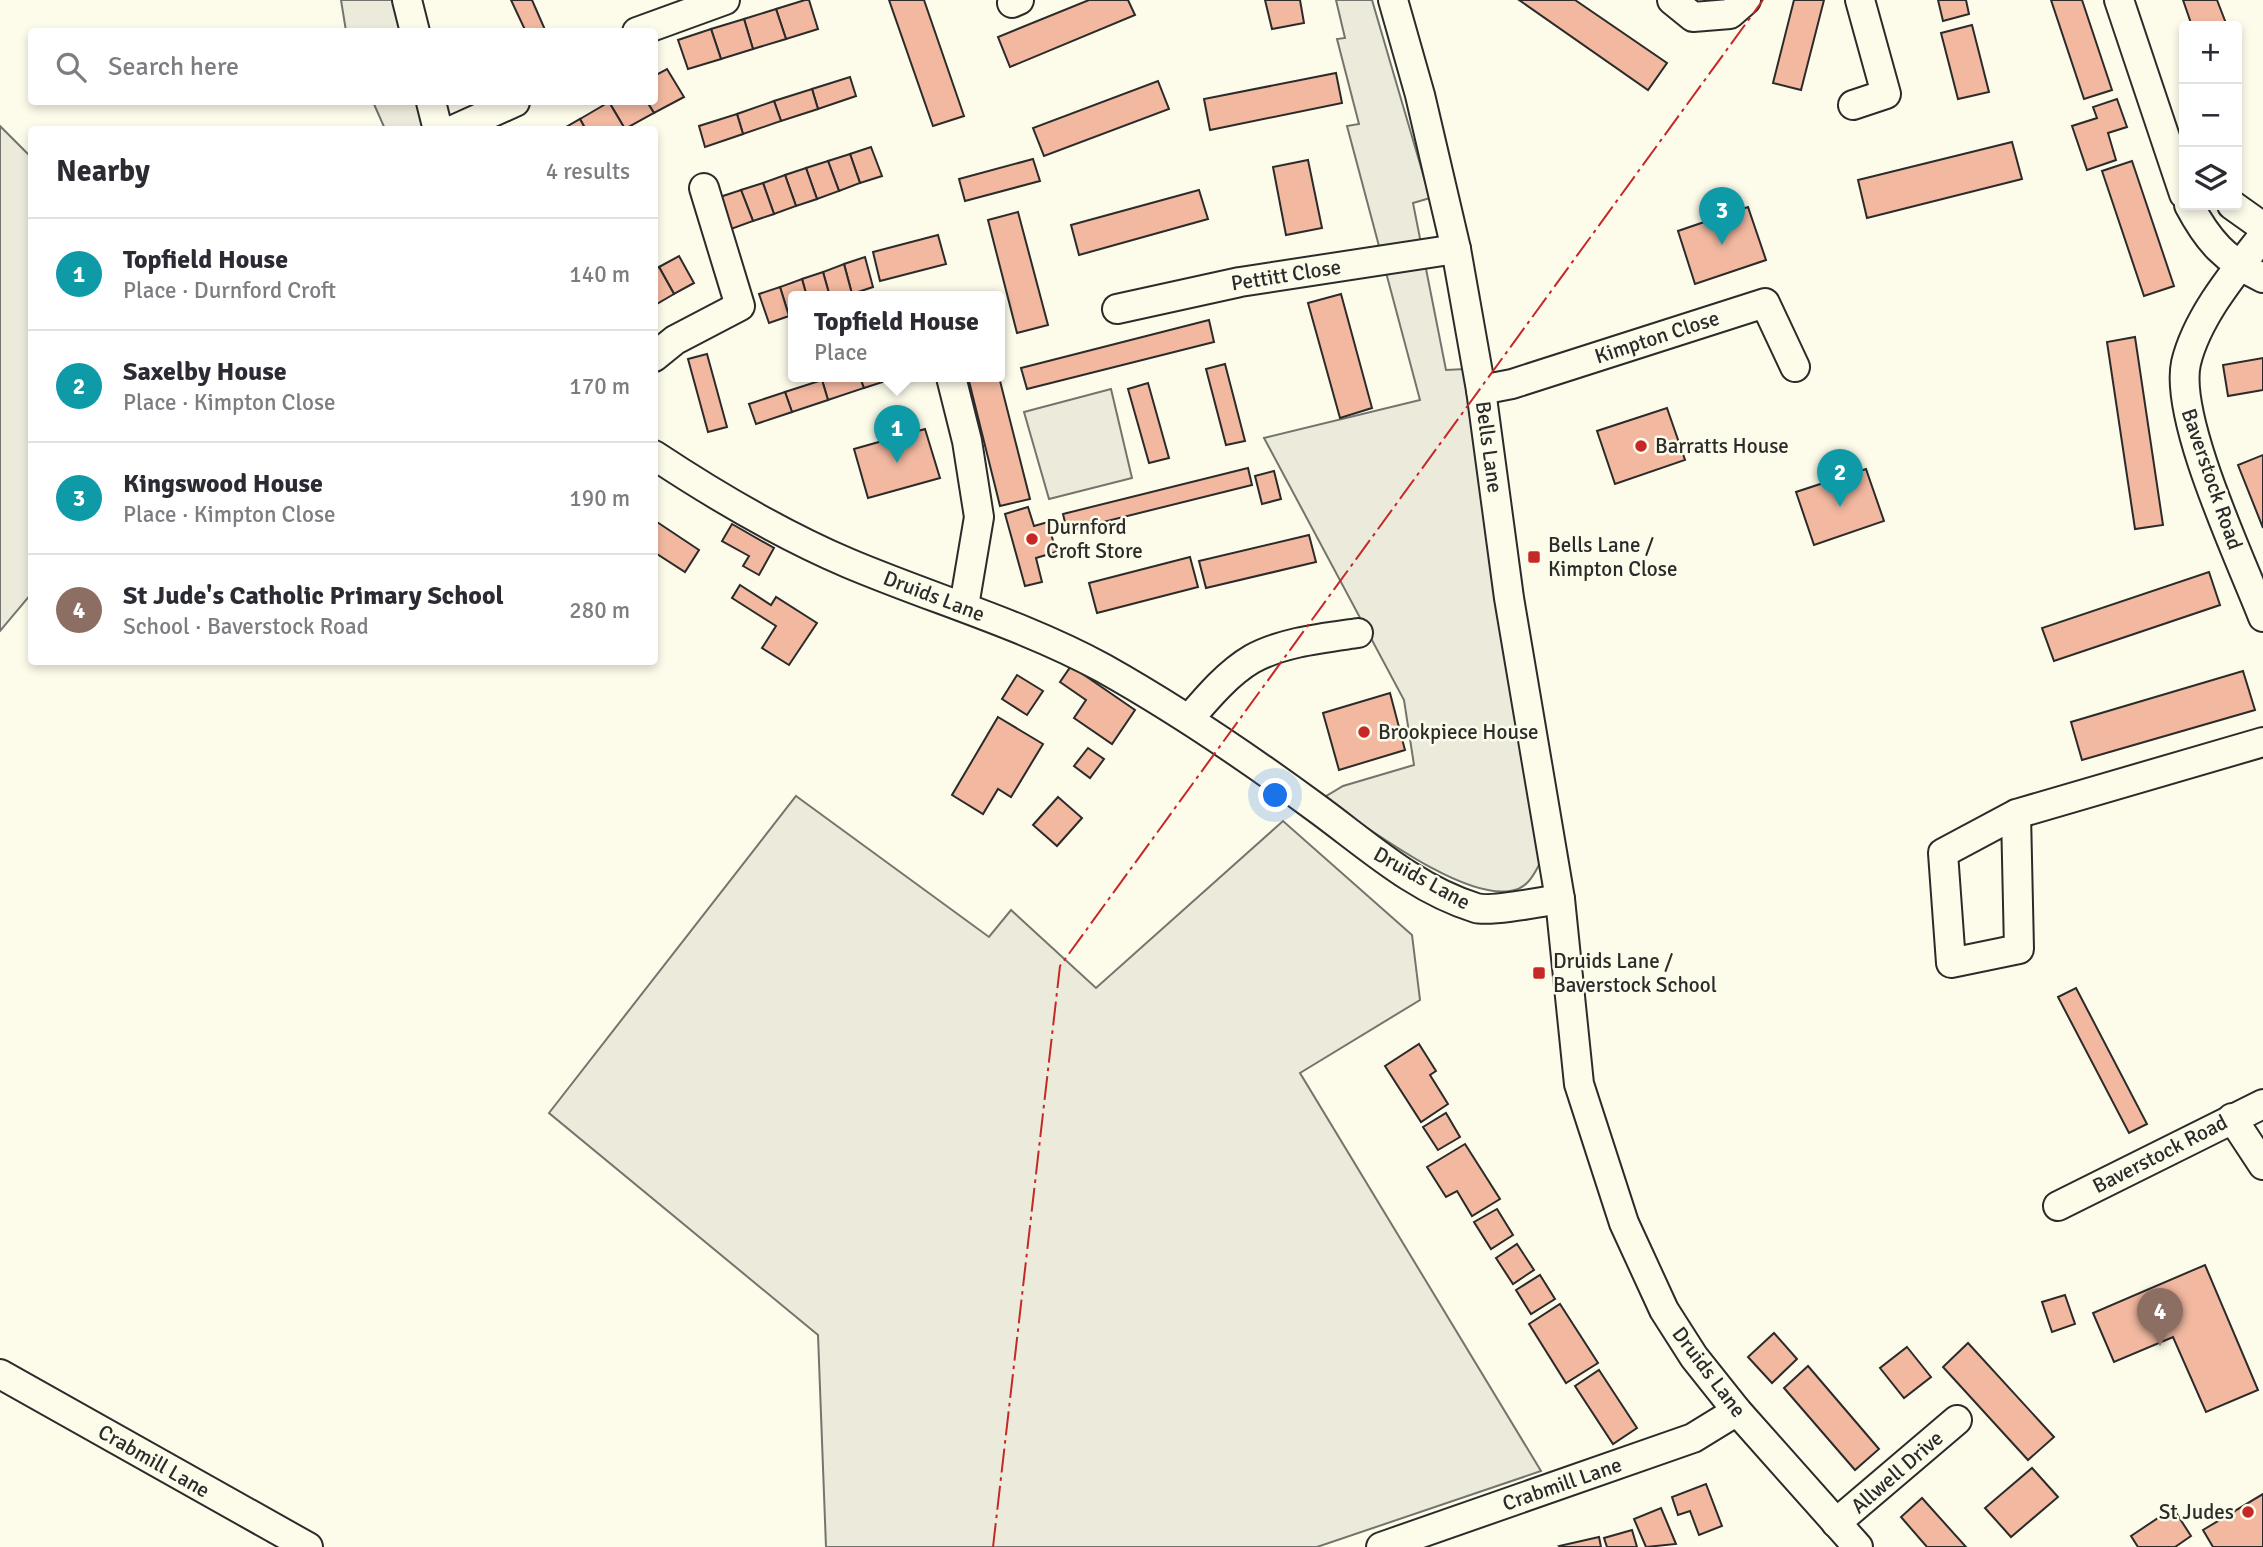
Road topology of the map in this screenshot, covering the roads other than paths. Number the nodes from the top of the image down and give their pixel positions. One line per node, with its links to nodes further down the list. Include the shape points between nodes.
1 (407, 0): 8 (street)
2 (725, 0): 9 (street)
3 (1393, 0): 23 (street, Bells Lane)
4 (1672, 0): 5 (street, via 1693,17 1730,14)
5 (1746, 0)
6 (1860, 0): 10 (street, via 1886,94)
7 (2119, 0): 13 (street)
8 (414, 28)
9 (648, 28)
10 (1853, 104)
11 (432, 105): 14 (street)
12 (508, 105): 15 (street)
13 (2159, 114): 16 (street); 17 (street)
14 (437, 126)
15 (462, 126)
16 (2183, 147)
17 (2179, 178)
18 (704, 188): 26 (street, via 740,306)
19 (2192, 210): 24 (street, via 2206,237)
20 (2239, 210): 21 (street)
21 (2263, 227)
22 (2263, 236): 24 (street, Baverstock Road)
23 (1456, 249): 25 (street, Pettitt Close, via 1240,282); 29 (street, Bells Lane)
24 (2251, 272): 32 (street, Baverstock Road, via 2195,335 2183,394 2192,430)
25 (1117, 309)
26 (658, 354)
27 (1795, 367): 29 (street, Kimpton Close, via 1765,303)
28 (952, 382): 31 (street, via 979,517)
29 (1481, 390): 37 (street, Bells Lane, via 1509,598)
30 (658, 457): 31 (street, Druids Lane, via 783,533)
31 (964, 607): 34 (street, Druids Lane, via 1101,667)
32 (2263, 617)
33 (1358, 633): 34 (street, via 1302,642 1252,659 1210,694)
34 (1189, 719): 37 (street, Druids Lane, via 1316,807 1388,864 1434,890 1478,909)
35 (2263, 742): 36 (street)
36 (2016, 814): 36 (street, via 2019,949 1951,963 1944,853)
37 (1560, 900): 43 (street, Druids Lane, via 1579,1084 1624,1223 1664,1310)
38 (2263, 1104): 39 (street, Baverstock Road)
39 (2232, 1118): 40 (street); 41 (street, Baverstock Road)
40 (2263, 1165)
41 (2058, 1206)
42 (0, 1374): 46 (street, Crabmill Lane)
43 (1737, 1411): 45 (street, Druids Lane); 47 (street, Crabmill Lane, via 1693,1438)
44 (1957, 1420): 45 (street, Allwell Drive)
45 (1836, 1523): 48 (street, Druids Lane)
46 (308, 1547)
47 (1381, 1547)
48 (1858, 1547)

